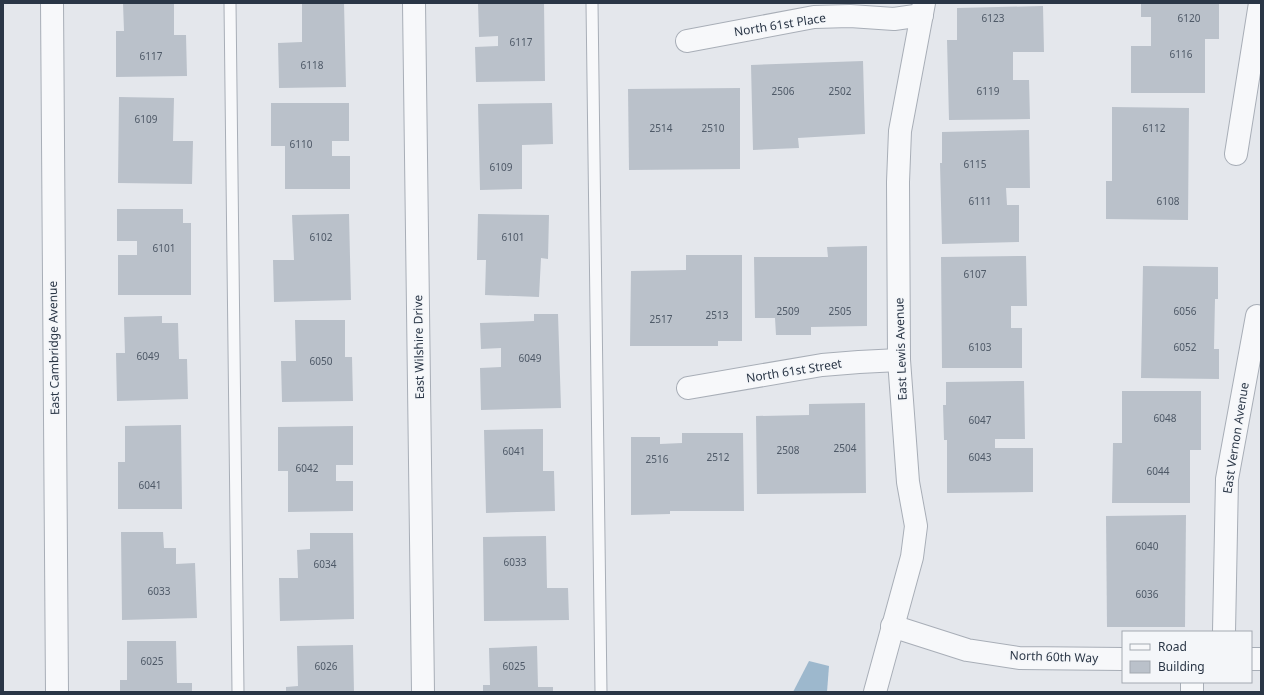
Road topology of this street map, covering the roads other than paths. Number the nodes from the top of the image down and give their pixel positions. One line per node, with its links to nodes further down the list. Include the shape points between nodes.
1 (52, 3): 15 (street, East Cambridge Avenue)
2 (230, 3): 16 (lane)
3 (414, 3): 17 (street, East Wilshire Drive)
4 (592, 3): 18 (lane)
5 (1260, 3): 8 (street)
6 (923, 9): 7 (street, North 61st Place, via 894,19 814,17); 10 (street, East Lewis Avenue, via 900,131)
7 (687, 41)
8 (1236, 154)
9 (1257, 316): 13 (street, East Vernon Avenue, via 1227,479)
10 (899, 360): 11 (street, North 61st Street, via 822,365); 12 (street, East Lewis Avenue, via 908,482 916,526 912,557)
11 (688, 388)
12 (892, 626): 14 (street, North 60th Way, via 967,650 1020,658); 19 (street, East Lewis Avenue)
13 (1224, 631)
14 (1122, 659)
15 (58, 692)
16 (238, 692)
17 (423, 692)
18 (601, 692)
19 (875, 692)

